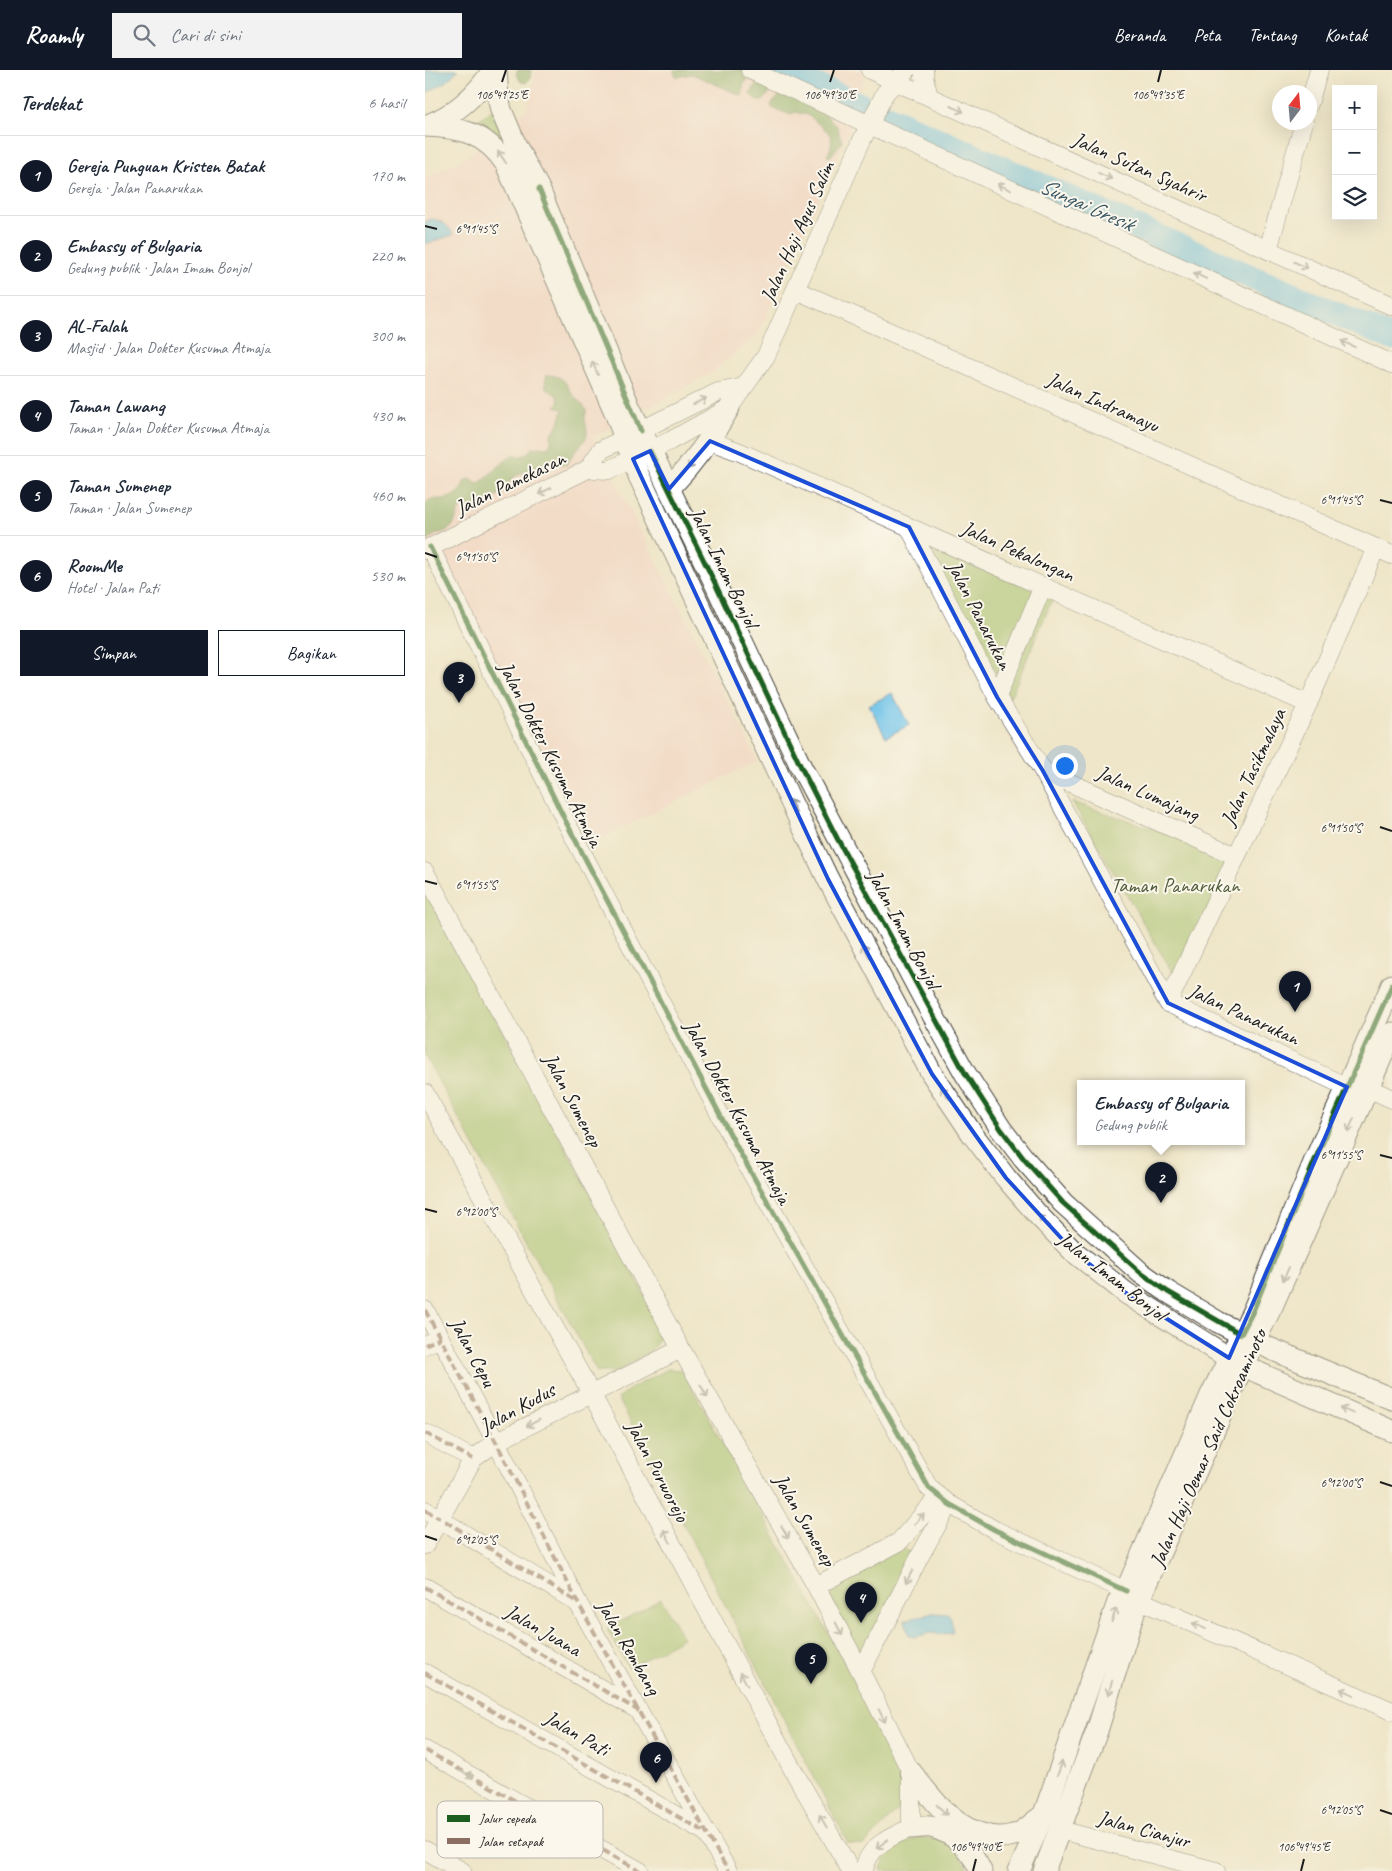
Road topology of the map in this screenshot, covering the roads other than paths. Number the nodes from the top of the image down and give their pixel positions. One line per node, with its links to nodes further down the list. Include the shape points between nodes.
1 (494, 70): 9 (main road, via 464,104); 17 (main road, Jalan Imam Bonjol, via 501,110 539,189)
2 (750, 70): 8 (street)
3 (924, 70): 7 (street)
4 (1319, 70): 6 (street)
5 (887, 80): 7 (street, Jalan Sutan Syahrir); 8 (street, Jalan Haji Agus Salim)
6 (1315, 85)
7 (929, 96): 11 (street, Jalan Sutan Syahrir, one-way to 11)
8 (871, 122): 12 (street, Jalan Haji Agus Salim); 14 (street, one-way to 8)
9 (425, 126): 17 (main road, Jalan Imam Bonjol, one-way to 9, via 507,164 486,141 465,131)
10 (1302, 130): 11 (street)
11 (1268, 250): 13 (street, Jalan Sutan Syahrir, one-way to 13)
12 (795, 290): 15 (street, Jalan Haji Agus Salim, via 767,356); 24 (street, Jalan Indramayu)
13 (1392, 306)
14 (1392, 364)
15 (744, 387): 16 (street, Jalan Haji Agus Salim); 17 (street, one-way to 15, via 718,392)
16 (729, 408): 18 (main road); 19 (street, Jalan Haji Agus Salim)
17 (633, 435): 19 (main road, Jalan Imam Bonjol); 20 (street, Jalan Pamekasan, via 601,450)
18 (710, 440): 21 (main road, one-way to 21); 22 (street, Jalan Pekalongan)
19 (641, 455): 20 (street, Jalan Pamekasan, via 609,470); 21 (main road, Jalan Imam Bonjol); 41 (main road, Jalan Imam Bonjol, one-way to 19, via 1127,1293 1073,1251 1005,1178 932,1074 824,871 639,476)
20 (588, 469): 23 (street, Jalan Pamekasan, one-way to 23)
21 (669, 489): 38 (main road, Jalan Imam Bonjol, via 837,838 965,1073 1001,1129 1063,1203 1141,1273 1167,1292)
22 (909, 527): 25 (street, Jalan Pekalongan); 26 (street, Jalan Panarukan)
23 (428, 549): 48 (street, Jalan Dokter Kusuma Atmaja, via 575,839 739,1151 929,1488)
24 (1384, 552): 27 (street, Jalan Tasikmalaya)
25 (1043, 586): 26 (street, Jalan Panarukan); 27 (street, Jalan Pekalongan)
26 (997, 697): 28 (street, Jalan Panarukan)
27 (1308, 704): 29 (street, Jalan Tasikmalaya)
28 (1043, 771): 29 (street, Jalan Lumajang); 32 (street, Jalan Panarukan)
29 (1236, 856): 32 (street, Jalan Tasikmalaya)
30 (425, 872): 40 (street, Jalan Sumenep)
31 (1392, 985): 34 (main road, Jalan Haji Oemar Said Cokroaminoto)
32 (1168, 1003): 34 (street, Jalan Panarukan)
33 (1392, 1032): 34 (main road, Jalan Haji Oemar Said Cokroaminoto)
34 (1357, 1088): 36 (street, Jalan Panarukan); 38 (main road, Jalan Haji Oemar Said Cokroaminoto)
35 (425, 1093): 42 (street, Jalan Purworejo)
36 (1392, 1099)
37 (425, 1310): 39 (street, Jalan Cepu)
38 (1248, 1337): 41 (main road, Jalan Haji Oemar Said Cokroaminoto); 43 (main road, Jalan Imam Bonjol)
39 (432, 1341): 46 (street, Jalan Cepu)
40 (681, 1349): 42 (street); 53 (street, Jalan Sumenep, one-way to 53)
41 (1236, 1361): 44 (main road, Jalan Imam Bonjol, one-way to 41); 55 (main road, Jalan Haji Oemar Said Cokroaminoto)
42 (591, 1393): 46 (street, Jalan Kudus, one-way to 46); 72 (street, Jalan Purworejo, one-way to 42, via 793,1770)
43 (1392, 1399)
44 (1392, 1431)
45 (425, 1432): 47 (street)
46 (496, 1442): 47 (street, Jalan Kudus); 56 (street, Jalan Rembang)
47 (473, 1459): 49 (street, Jalan Kudus)
48 (944, 1500): 50 (street, one-way to 48); 52 (street); 55 (street, Jalan Dokter Kusuma Atmaja, via 995,1530)
49 (433, 1514): 51 (street, Jalan Kudus); 56 (street)
50 (899, 1542): 52 (street); 53 (street)
51 (425, 1546)
52 (921, 1554): 57 (street, one-way to 57)
53 (817, 1586): 57 (street, Jalan Sumenep, one-way to 57)
54 (425, 1587): 59 (street, Jalan Juana)
55 (1132, 1596): 60 (street, Jalan Dokter Kusuma Atmaja, one-way to 55); 64 (main road, Jalan Haji Oemar Said Cokroaminoto, one-way to 55, via 1118,1602); 66 (main road, Jalan Haji Oemar Said Cokroaminoto, one-way to 66, via 1097,1731)
56 (578, 1603): 59 (street, Jalan Rembang)
57 (861, 1672): 62 (street, Jalan Sumenep, one-way to 62)
58 (425, 1673): 67 (street, Jalan Pati)
59 (639, 1710): 67 (street, Jalan Rembang)
60 (1392, 1711)
61 (425, 1750): 63 (street, one-way to 63)
62 (911, 1772): 64 (main road, one-way to 64, via 934,1802 957,1824 977,1834 1002,1838 1020,1833); 65 (street, Jalan Sumenep)
63 (516, 1801)
64 (1045, 1814): 77 (main road, Jalan Haji Oemar Said Cokroaminoto)
65 (911, 1828): 72 (street, one-way to 72, via 892,1835); 76 (main road, via 930,1827 946,1833 966,1847)
66 (1060, 1830): 78 (main road, Jalan Haji Oemar Said Cokroaminoto); 79 (street, Jalan Cianjur)
67 (707, 1833): 75 (street, Jalan Rembang)
68 (425, 1850): 70 (street)
69 (603, 1850): 74 (street, one-way to 74)
70 (437, 1857)
71 (439, 1858): 73 (street)
72 (857, 1870)
73 (463, 1871)
74 (640, 1871)
75 (728, 1871)
76 (981, 1871)
77 (1019, 1871)
78 (1044, 1871)
79 (1216, 1871)

